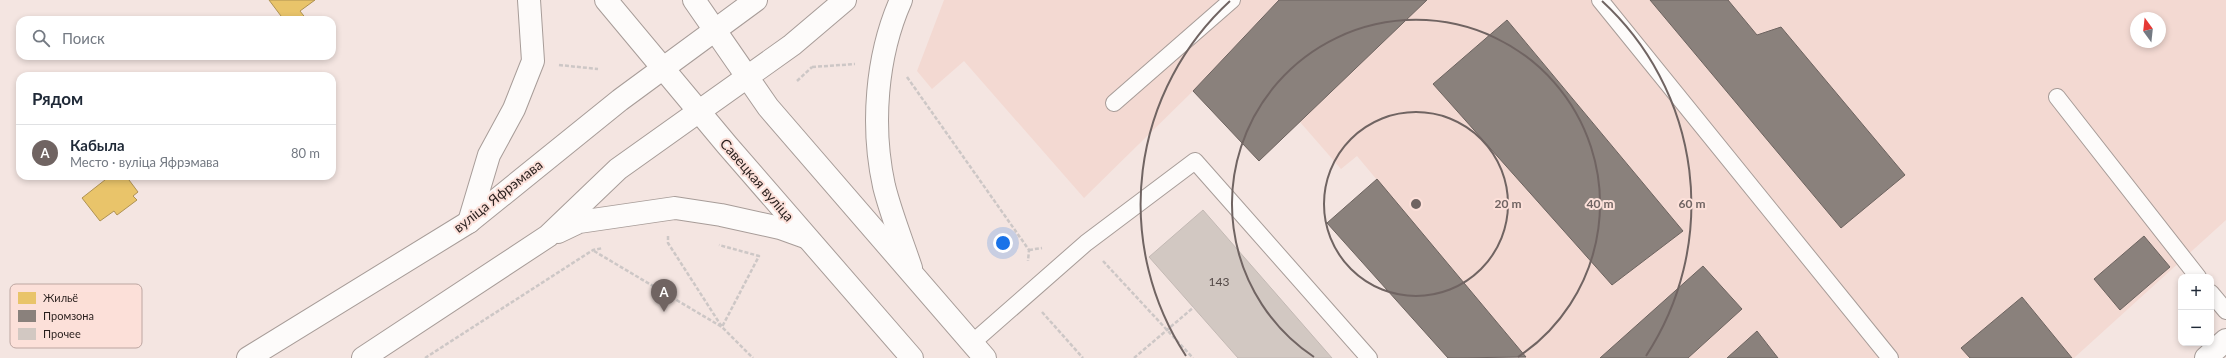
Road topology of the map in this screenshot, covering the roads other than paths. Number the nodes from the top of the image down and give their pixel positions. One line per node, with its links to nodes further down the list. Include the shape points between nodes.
1 (529, 0): 15 (main road, via 533,61 514,109 489,155)
2 (606, 0): 10 (main road, Савецкая вуліца)
3 (694, 0): 9 (main road)
4 (756, 0): 9 (main road, вуліца Яфрэмава)
5 (845, 0): 11 (main road)
6 (901, 0): 19 (main road, via 893,18 882,67 877,124 884,186)
7 (1232, 0): 13 (lane)
8 (1600, 0): 28 (lane)
9 (715, 30): 10 (main road, вуліца Яфрэмава); 11 (main road)
10 (662, 69): 14 (main road, Савецкая вуліца); 15 (main road, вуліца Яфрэмава)
11 (747, 77): 14 (main road); 19 (main road, via 768,107)
12 (2057, 97): 18 (lane)
13 (1114, 104)
14 (698, 111): 16 (main road, via 618,169); 17 (main road, Савецкая вуліца)
15 (469, 222): 24 (main road, вуліца Яфрэмава)
16 (548, 236): 17 (main road, via 579,222 676,208 780,228); 25 (main road)
17 (806, 238): 26 (main road, Савецкая вуліца)
18 (2196, 274)
19 (913, 277): 23 (main road)
20 (2214, 297): 21 (lane)
21 (2226, 311)
22 (2226, 340): 29 (main road)
23 (979, 351): 27 (lane, via 1027,295 1086,243 1195,161)
24 (248, 358)
25 (363, 358)
26 (912, 358)
27 (1369, 358)
28 (1890, 358)
29 (2206, 358)

